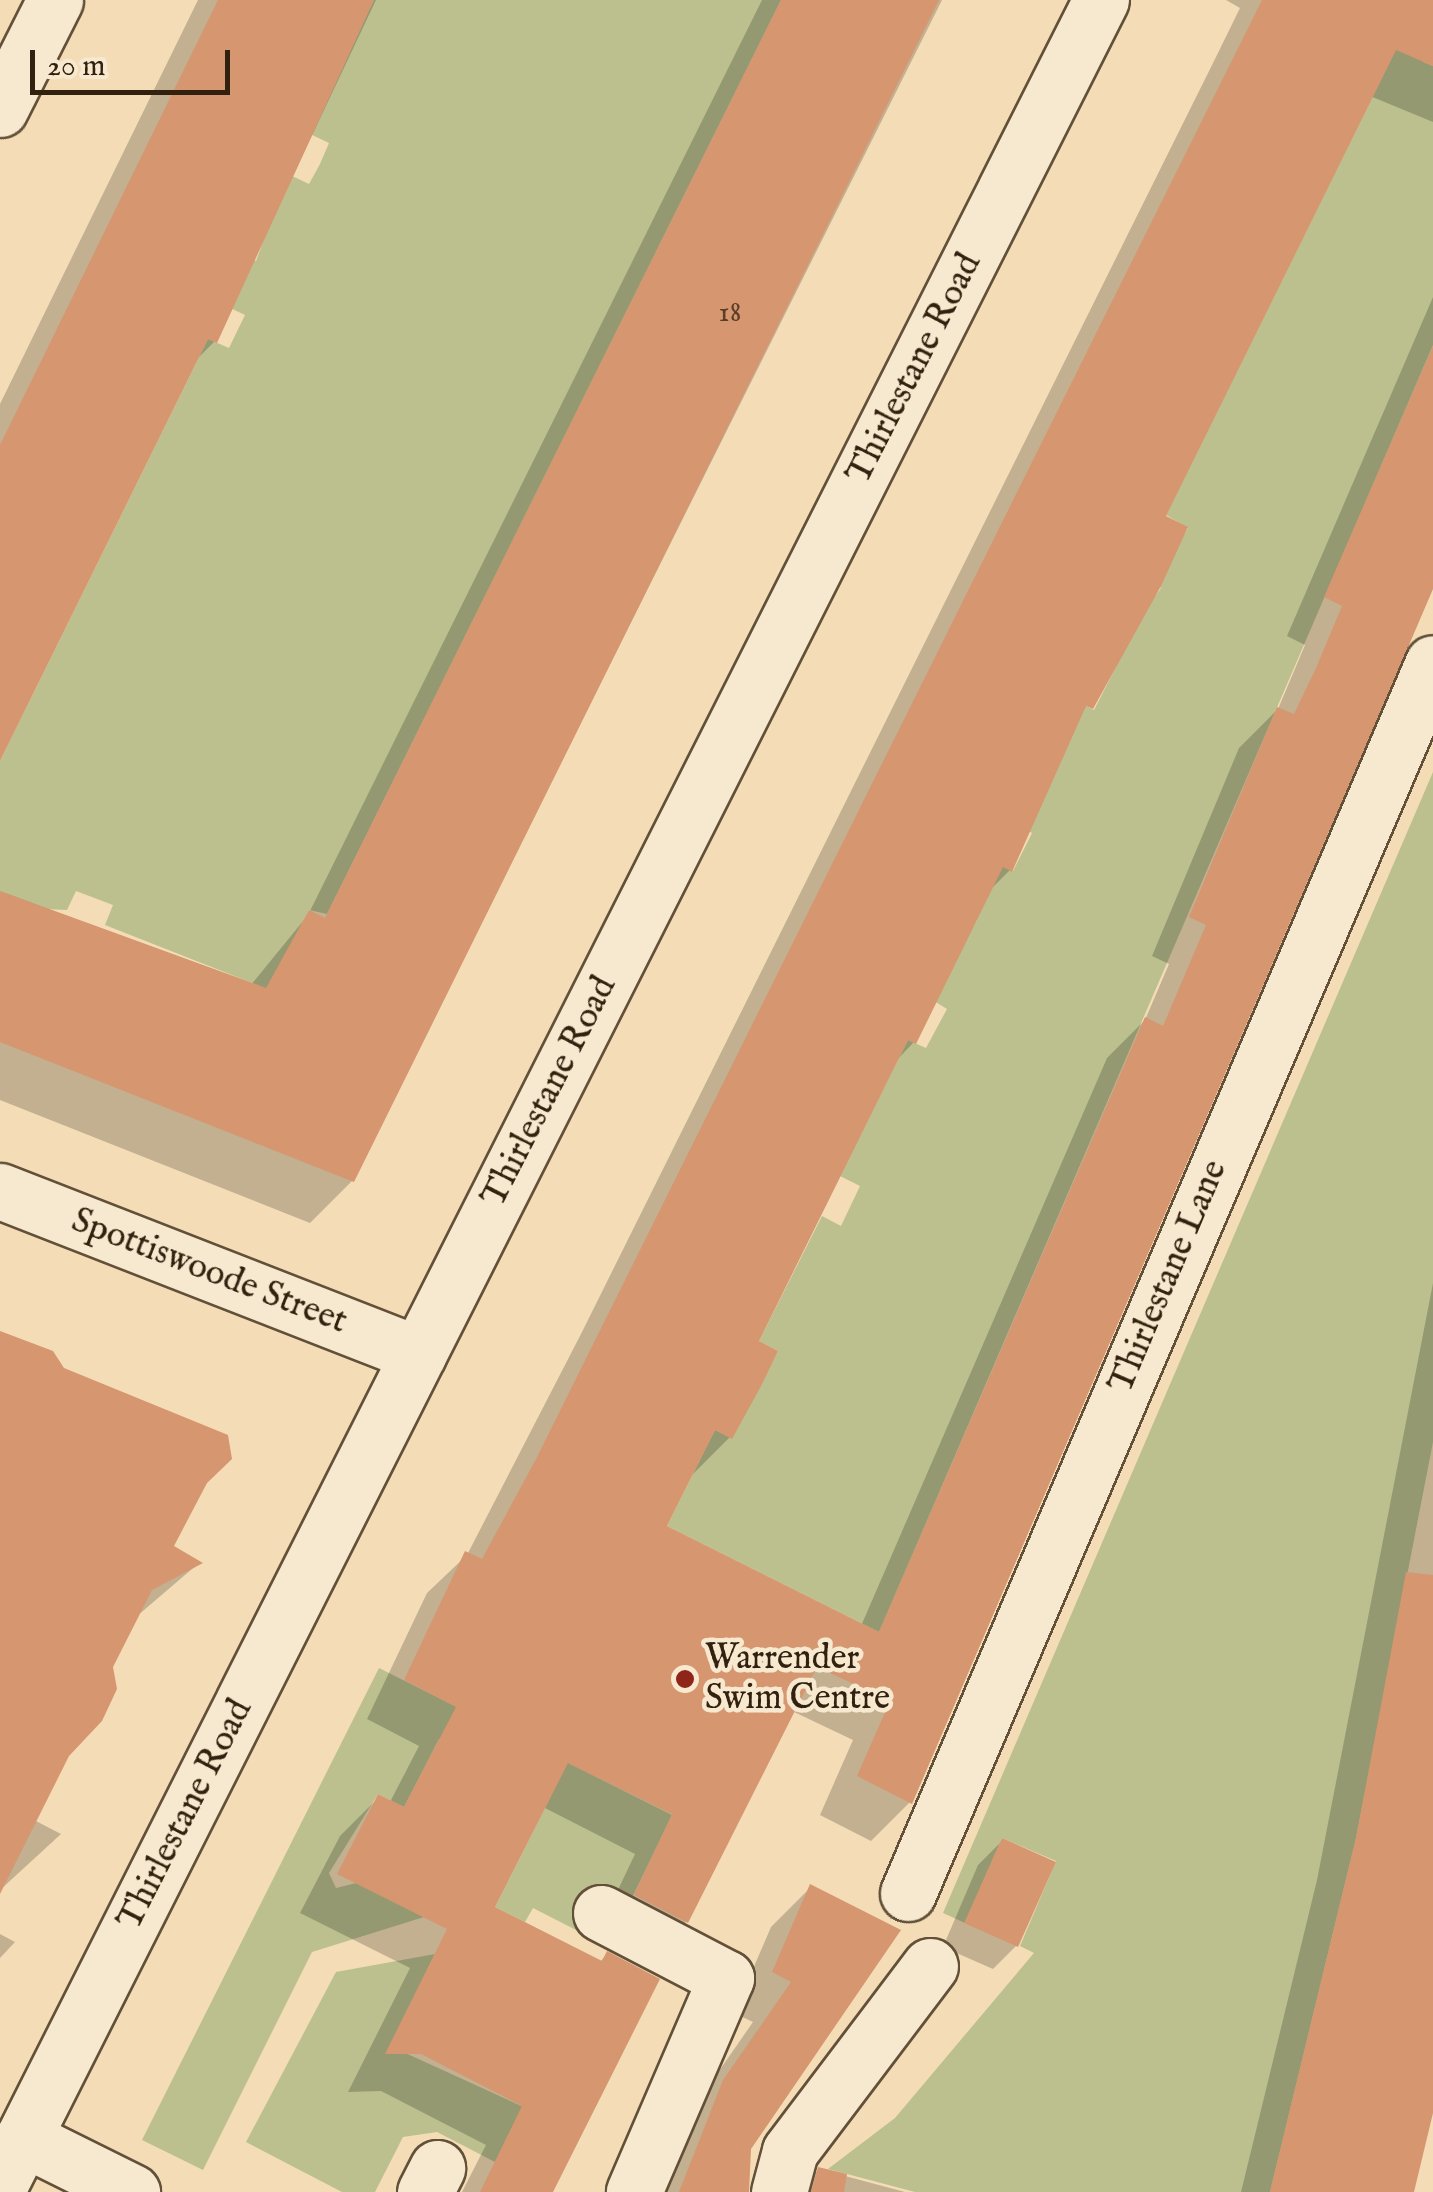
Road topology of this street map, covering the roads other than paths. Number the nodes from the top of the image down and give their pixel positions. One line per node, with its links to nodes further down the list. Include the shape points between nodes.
1 (56, 0): 3 (street)
2 (1100, 0): 6 (street, Thirlestane Road)
3 (0, 109)
4 (1433, 662): 7 (street, Thirlestane Lane)
5 (0, 1190): 6 (street, Spottiswoode Street)
6 (418, 1354): 10 (street, Thirlestane Road)
7 (908, 1893)
8 (601, 1913): 12 (street, via 726,1978)
9 (930, 1966): 13 (street, via 790,2151)
10 (12, 2161): 11 (street)
11 (132, 2192)
12 (634, 2192)
13 (779, 2192)

